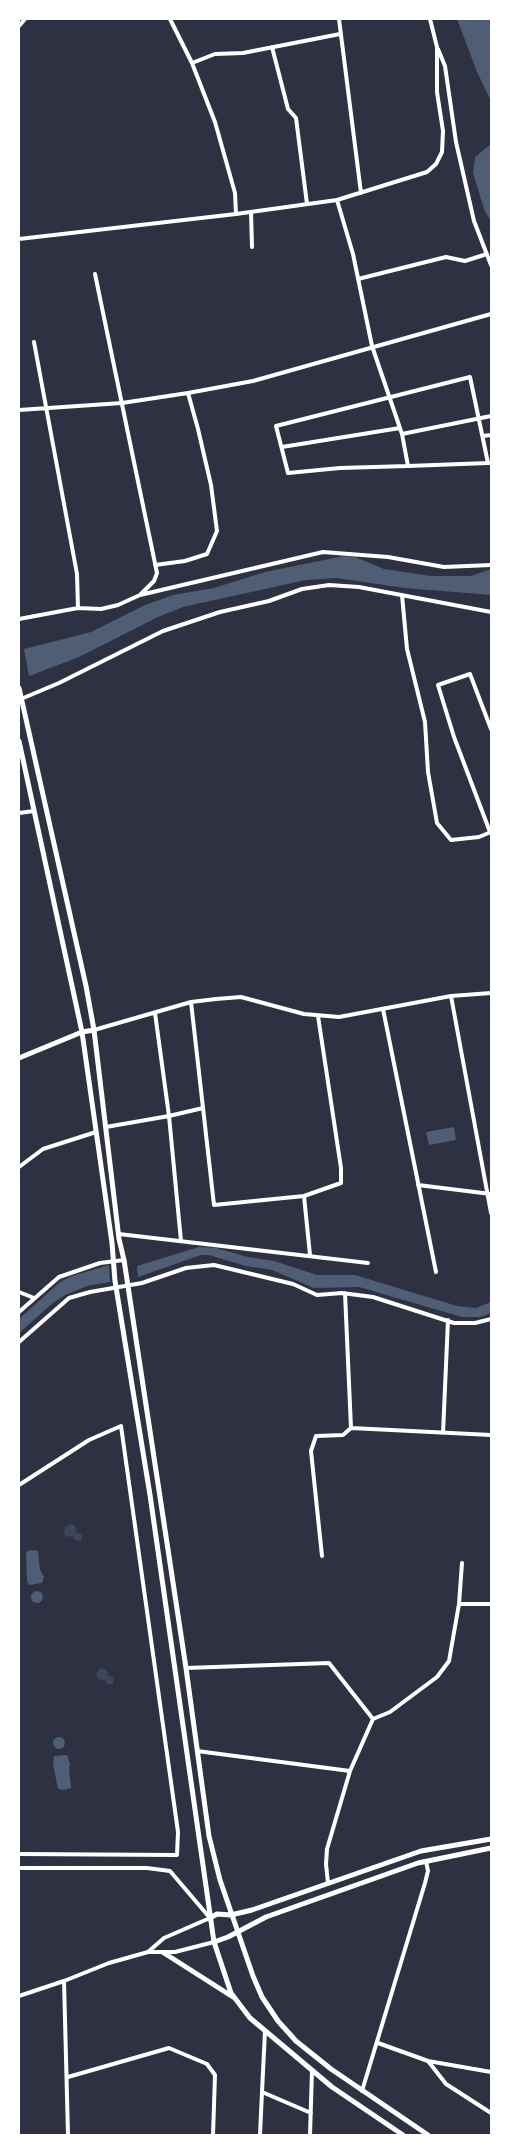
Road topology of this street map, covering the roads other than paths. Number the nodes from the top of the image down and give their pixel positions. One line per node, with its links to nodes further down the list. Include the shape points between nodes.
1 (25, 19): 5 (street)
2 (170, 19): 9 (street)
3 (339, 19): 6 (street)
4 (430, 19): 8 (street)
5 (19, 26)
6 (340, 34): 7 (street); 10 (street)
7 (272, 47): 9 (street, via 215,54); 12 (street, via 288,109 296,118)
8 (437, 47): 10 (street, via 437,92 443,131 442,152 436,164 427,172); 17 (street, via 445,66 456,142 474,221)
9 (192, 63): 14 (street, via 215,122 235,193)
10 (361, 193): 11 (street)
11 (337, 200): 12 (street); 20 (street)
12 (307, 204): 13 (street)
13 (251, 212): 14 (street); 16 (street)
14 (236, 214): 15 (street)
15 (19, 239)
16 (252, 247)
17 (487, 254): 18 (street); 20 (street, via 465,261 446,257)
18 (491, 265)
19 (95, 274): 26 (street)
20 (358, 279): 23 (street)
21 (491, 314): 23 (street)
22 (34, 342): 27 (street)
23 (372, 346): 24 (street, via 253,381); 25 (street)
24 (188, 393): 26 (street); 38 (street, via 211,485 217,531 207,554)
25 (390, 396): 30 (street, via 470,377); 31 (street); 35 (street, via 276,426)
26 (122, 403): 27 (street); 38 (street)
27 (46, 409): 28 (street); 42 (street, via 77,574)
28 (19, 410)
29 (491, 416): 30 (street)
30 (480, 418): 32 (street); 34 (street)
31 (400, 428): 32 (street); 35 (street)
32 (402, 434): 37 (street)
33 (491, 435): 34 (street)
34 (483, 436): 36 (street)
35 (282, 447): 37 (street, via 288,473)
36 (490, 463): 37 (street)
37 (408, 466)
38 (155, 565): 40 (street, via 154,581)
39 (491, 565): 40 (street, via 444,567 388,557 323,552)
40 (140, 595): 42 (street, via 101,609)
41 (402, 595): 43 (street); 46 (street, via 329,585 302,589 163,631); 51 (street, via 407,649 425,722 428,772 437,823 451,840 479,837)
42 (78, 608): 44 (street)
43 (491, 612)
44 (19, 619)
45 (19, 688): 46 (street)
46 (21, 699): 58 (street)
47 (491, 730): 51 (street, via 470,674 438,685 454,737)
48 (19, 741): 49 (street)
49 (34, 811): 50 (street); 59 (street)
50 (19, 813)
51 (491, 832)
52 (491, 993): 53 (street)
53 (451, 996): 55 (street); 67 (street)
54 (191, 1002): 56 (street); 57 (street, via 241,997); 61 (street)
55 (383, 1008): 57 (street, via 339,1017); 66 (street)
56 (155, 1013): 58 (street); 62 (street)
57 (318, 1016): 68 (street, via 341,1183)
58 (94, 1030): 59 (street); 63 (street)
59 (82, 1032): 60 (street); 64 (street)
60 (20, 1056)
61 (203, 1108): 62 (street); 68 (street, via 214,1206)
62 (169, 1116): 63 (street); 71 (street)
63 (106, 1127): 70 (street)
64 (96, 1132): 65 (street, via 43,1149); 74 (street)
65 (19, 1167)
66 (418, 1185): 67 (street); 76 (street)
67 (489, 1194): 69 (street)
68 (304, 1196): 72 (street)
69 (491, 1213)
70 (119, 1234): 71 (street); 73 (street)
71 (181, 1241): 72 (street)
72 (310, 1255): 75 (street)
73 (124, 1260): 74 (street); 77 (street)
74 (113, 1262): 78 (street); 81 (street, via 78,1269 59,1277)
75 (368, 1263)
76 (436, 1272)
77 (127, 1283): 78 (street); 80 (street, via 142,1283 186,1268 214,1265 293,1284 317,1295); 94 (street)
78 (116, 1287): 85 (street, via 69,1298); 105 (street, via 150,1495)
79 (19, 1292): 81 (street)
80 (346, 1293): 84 (street, via 373,1297); 86 (street)
81 (34, 1298): 82 (street)
82 (19, 1312)
83 (491, 1319): 84 (street, via 475,1323)
84 (448, 1320): 87 (street)
85 (19, 1342)
86 (351, 1428): 87 (street); 90 (street, via 343,1435 316,1436 311,1451)
87 (443, 1433): 88 (street)
88 (491, 1435)
89 (19, 1485): 100 (street, via 89,1440 121,1426 178,1832 177,1855)
90 (322, 1556)
91 (462, 1563): 92 (street)
92 (459, 1604): 93 (street); 95 (street, via 449,1661 437,1677 390,1712)
93 (491, 1604)
94 (186, 1668): 95 (street, via 328,1663); 96 (street)
95 (373, 1719): 97 (street)
96 (197, 1751): 97 (street); 104 (street, via 209,1836)
97 (350, 1770): 103 (street, via 328,1848)
98 (491, 1839): 103 (street, via 421,1851)
99 (491, 1848): 101 (street)
100 (19, 1854)
101 (426, 1861): 106 (street, via 266,1917); 114 (street, via 425,1883)
102 (19, 1868): 105 (street, via 147,1868 170,1872)
103 (328, 1884): 104 (street)
104 (231, 1915): 105 (street, via 217,1914); 106 (street)
105 (210, 1918): 107 (street); 108 (street, via 164,1938)
106 (237, 1931): 107 (street); 119 (street, via 262,1997 278,2021 308,2051)
107 (214, 1942): 109 (street); 112 (street)
108 (148, 1952): 109 (street); 110 (street)
109 (164, 1953): 112 (street)
110 (64, 1981): 111 (street); 118 (street)
111 (19, 1996)
112 (234, 1998): 113 (street)
113 (265, 2031): 116 (street); 120 (street)
114 (378, 2043): 115 (street); 119 (street)
115 (428, 2061): 117 (street); 121 (street, via 446,2084)
116 (312, 2070): 122 (street); 127 (street)
117 (491, 2072)
118 (68, 2076): 123 (street); 124 (street, via 169,2048 207,2064 215,2075)
119 (362, 2091): 128 (street)
120 (262, 2092): 122 (street); 125 (street)
121 (491, 2111)
122 (311, 2113): 126 (street)
123 (68, 2135)
124 (213, 2135)
125 (260, 2135)
126 (310, 2135)
127 (403, 2135)
128 (428, 2135)

